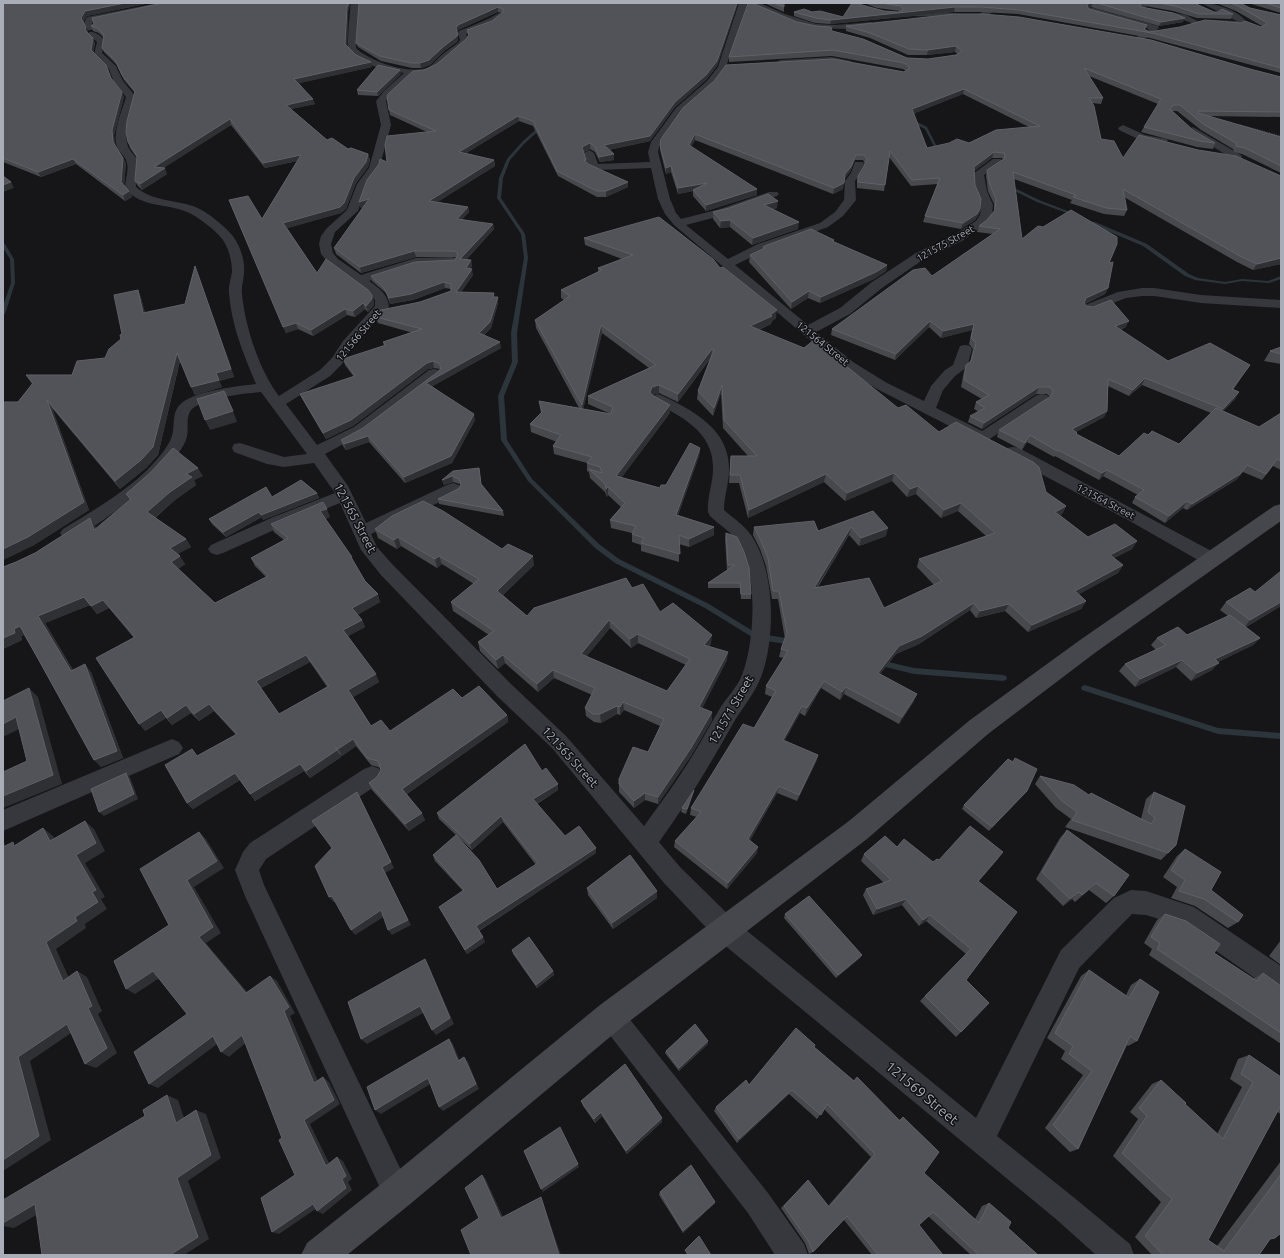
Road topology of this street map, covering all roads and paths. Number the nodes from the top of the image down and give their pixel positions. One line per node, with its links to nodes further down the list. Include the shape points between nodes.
1 (169, 3): 54 (street, 121565 Street, via 102,15 90,19 88,23 91,31 101,41 98,50 100,57 113,68 119,82 132,97 124,120 122,139 122,146 133,163 131,188 148,199 185,207 199,213 228,238 237,257 236,292 241,324)
2 (355, 3): 29 (street, via 351,45 353,52 371,62)
3 (743, 3): 41 (street, 121564 Street, via 726,67 679,110 663,132 653,152)
4 (750, 3): 20 (street, via 760,5 780,16)
5 (1006, 3): 13 (street, via 978,15)
6 (1128, 3): 9 (street)
7 (1156, 3): 9 (street)
8 (1203, 4): 16 (street); 16 (street, via 1217,14)
9 (1142, 7): 15 (street, via 1127,14); 18 (street)
10 (1091, 10): 15 (street)
11 (499, 15): 29 (street, via 489,22 462,32 464,40 461,45 433,68 423,72)
12 (964, 15): 14 (street)
13 (1002, 16)
14 (896, 17)
15 (1125, 20): 22 (street, via 1155,28)
16 (1242, 21): 18 (street)
17 (876, 23): 20 (street)
18 (1197, 23): 19 (street)
19 (1184, 26)
20 (825, 28): 23 (street)
21 (1165, 29): 22 (street)
22 (1152, 31): 25 (street)
23 (847, 36)
24 (1127, 38): 25 (street)
25 (1138, 40): 26 (street)
26 (1150, 42)
27 (774, 64): 28 (street, via 832,60)
28 (859, 64)
29 (410, 72): 46 (street, 121566 Street, via 383,97 381,105 386,125 374,169 362,184 352,211 327,236 325,244 327,254 334,262)
30 (1185, 123): 37 (street, via 1196,133)
31 (1235, 124): 33 (path)
32 (1123, 128): 34 (street, via 1150,140)
33 (1281, 136)
34 (1174, 145)
35 (1207, 152): 37 (street)
36 (589, 153): 41 (street, via 593,166 596,167)
37 (1237, 157): 38 (street)
38 (1247, 161)
39 (998, 162): 51 (street, 121575 Street, via 978,174 987,205 986,216 980,223 958,238 920,256 877,285 845,311)
40 (859, 164): 45 (street, via 850,181 850,200 839,214 824,225 762,247)
41 (655, 165): 43 (street, 121564 Street, via 664,200)
42 (773, 194): 43 (street, via 724,212)
43 (678, 223): 45 (street, 121564 Street)
44 (452, 261): 46 (street, via 426,256)
45 (728, 264): 51 (street, 121564 Street)
46 (359, 280): 50 (street, 121566 Street, via 376,292 382,300 382,307)
47 (1281, 304): 48 (street, via 1142,292 1123,295)
48 (1090, 308)
49 (397, 309): 50 (street)
50 (378, 312): 57 (street, 121566 Street, via 325,373)
51 (808, 331): 58 (street, 121564 Street, via 848,365 882,386)
52 (965, 349): 58 (street, via 960,367 950,373 936,388)
53 (434, 373): 61 (street, via 359,430)
54 (265, 387): 57 (street, 121565 Street); 66 (street, via 221,395 188,405 181,415 178,440 169,454 116,502)
55 (1042, 398): 59 (street)
56 (658, 399): 72 (street, 121571 Street, via 681,409 708,432 718,445 721,470 716,512 745,538 760,584 762,615 756,663 744,690 726,715 690,778)
57 (278, 403): 61 (street, 121565 Street)
58 (928, 409): 59 (street, 121564 Street)
59 (994, 443): 68 (street, 121564 Street)
60 (240, 448): 61 (street, via 284,462)
61 (317, 455): 63 (street, 121565 Street)
62 (453, 489): 65 (street)
63 (345, 495): 65 (street, 121565 Street); 67 (street)
64 (1281, 511): 68 (street)
65 (361, 532): 72 (street, 121565 Street, via 370,550 387,570 504,690 559,742)
66 (59, 539)
67 (217, 549)
68 (1210, 559): 73 (street, via 979,727 858,830)
69 (172, 748): 71 (street)
70 (372, 776): 77 (street, via 258,851 247,870 253,888)
71 (3, 821)
72 (646, 842): 73 (street, 121565 Street, via 672,875)
73 (726, 930): 75 (street); 76 (street, 121569 Street)
74 (1281, 981): 76 (street, via 1185,915 1146,903 1131,902 1122,906 1070,959)
75 (611, 1016): 77 (street); 80 (street, via 758,1203)
76 (980, 1140): 78 (street, 121569 Street, via 1068,1210)
77 (397, 1194): 79 (street)
78 (1116, 1254)
79 (319, 1255)
80 (793, 1255)

